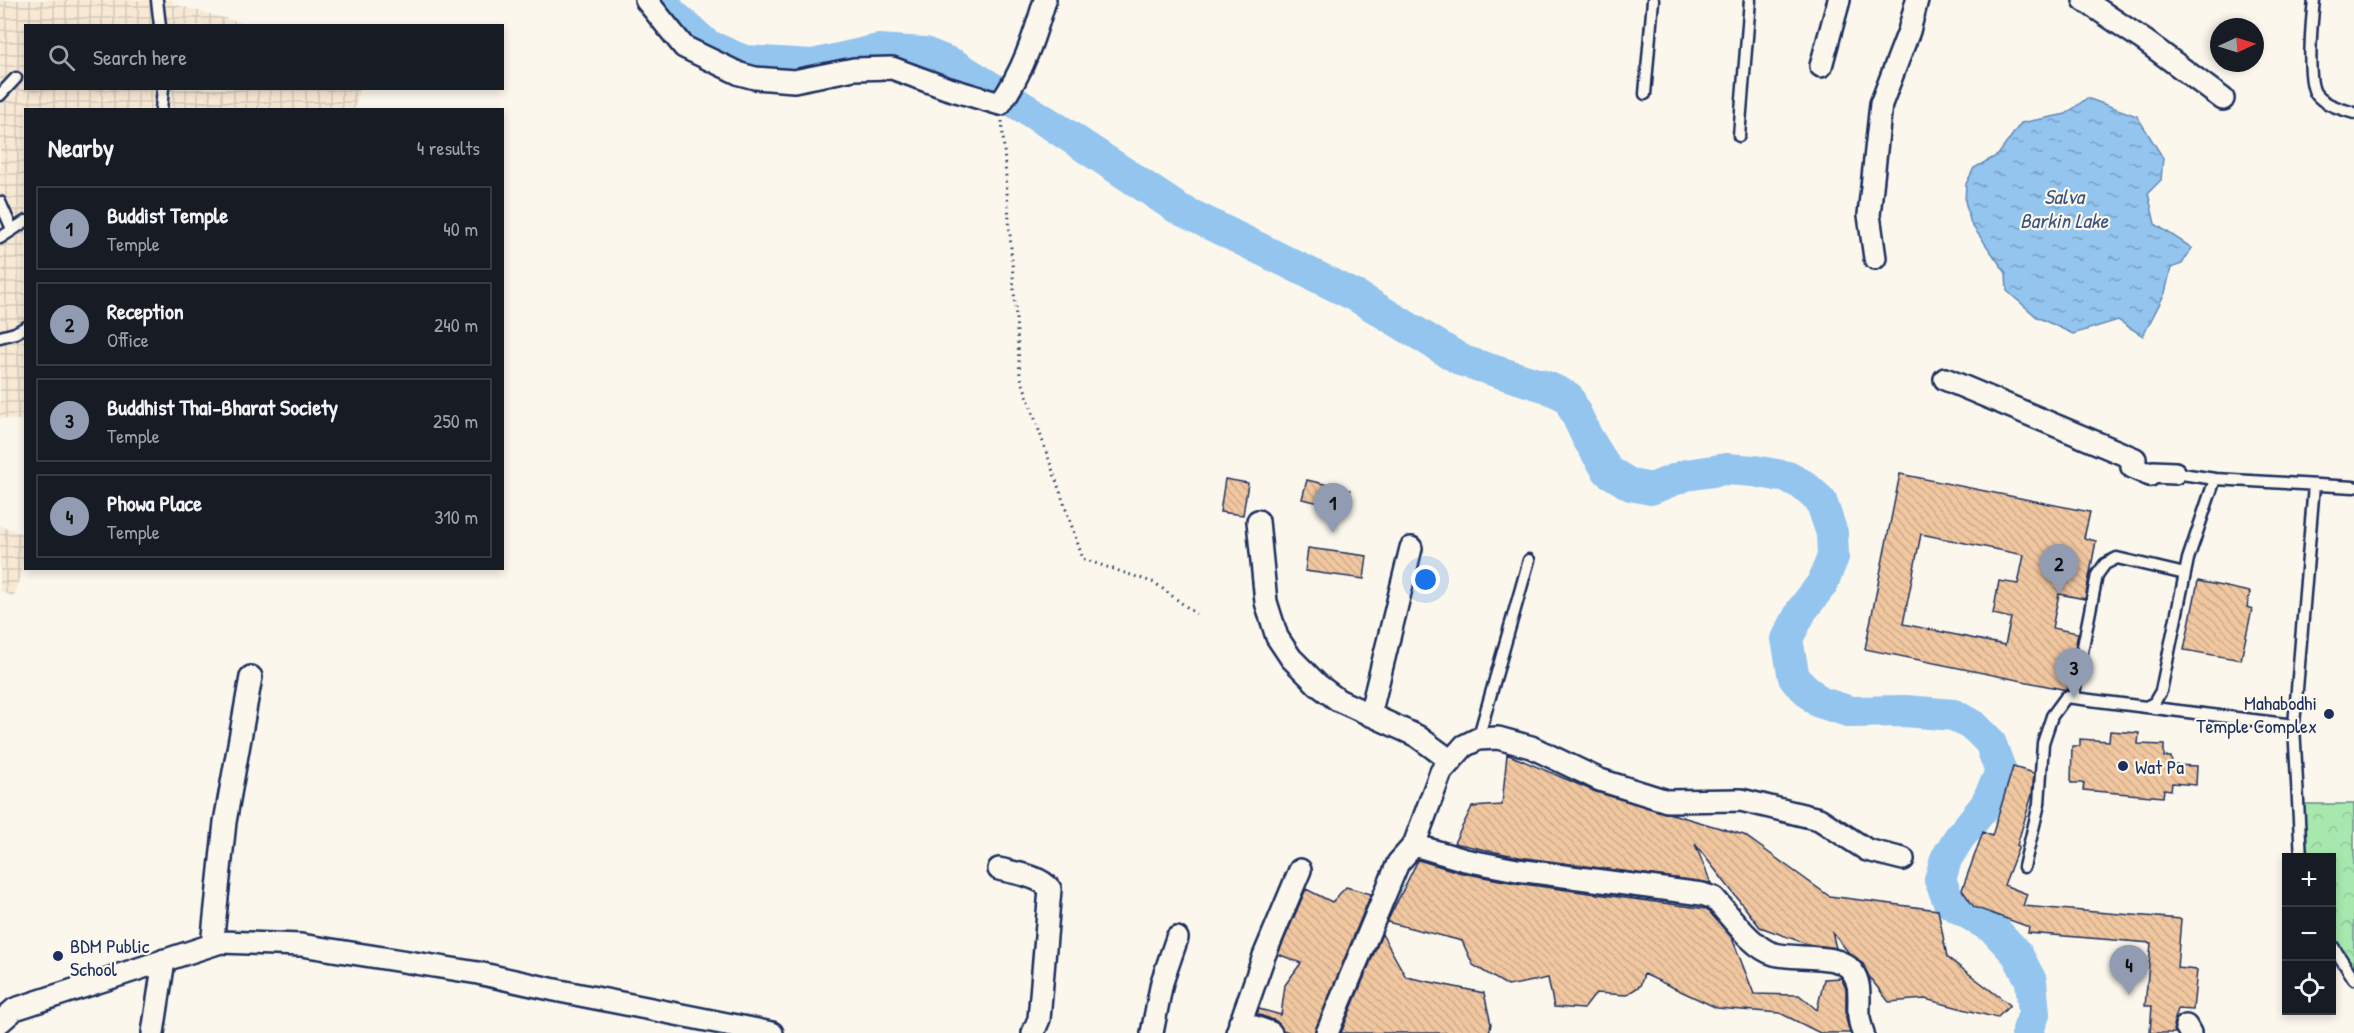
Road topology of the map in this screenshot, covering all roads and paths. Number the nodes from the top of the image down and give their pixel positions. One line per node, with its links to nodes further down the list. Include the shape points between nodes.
1 (157, 0): 10 (lane)
2 (646, 0): 17 (street, via 684,47 740,74 794,81 854,69 892,68)
3 (1045, 0): 17 (street, via 1028,55 1015,84)
4 (1653, 0): 14 (lane)
5 (1750, 0): 20 (lane)
6 (1839, 0): 11 (street)
7 (1917, 0): 25 (street, via 1879,117 1869,215)
8 (2084, 0): 16 (street)
9 (2314, 0): 19 (lane, via 2311,80 2316,94 2327,103)
10 (160, 24)
11 (1821, 66)
12 (16, 78): 15 (lane)
13 (163, 90): 18 (lane)
14 (1645, 94)
15 (0, 95)
16 (2223, 99)
17 (1000, 104): 37 (path, via 1020,375 1083,559 1155,583)
18 (161, 108)
19 (2354, 113)
20 (1739, 136)
21 (0, 202): 23 (lane)
22 (24, 222): 23 (lane)
23 (12, 229): 24 (lane)
24 (0, 238)
25 (1875, 258)
26 (24, 328): 27 (lane)
27 (0, 337)
28 (1945, 379): 29 (street, via 2135,459 2133,467 2150,476 2153,472)
29 (2175, 473): 30 (lane)
30 (2215, 479): 31 (lane); 36 (lane)
31 (2314, 485): 32 (lane); 42 (lane)
32 (2354, 487)
33 (1258, 520): 41 (street, via 1266,602 1277,637 1318,685)
34 (1411, 548): 41 (street)
35 (1529, 560): 43 (lane)
36 (2185, 574): 39 (lane, via 2117,558 2105,564 2097,575); 40 (lane, via 2161,690 2154,704)
37 (1196, 614)
38 (251, 677): 52 (street, via 225,822)
39 (2073, 698): 40 (lane); 48 (lane, via 2066,697 2052,716 2043,743 2039,804)
40 (2146, 707): 42 (lane)
41 (1370, 715): 44 (street, via 1417,736)
42 (2294, 724): 46 (lane)
43 (1478, 738): 44 (street); 47 (street, via 1498,738 1531,747 1600,780 1667,801 1741,800 1819,819 1867,850)
44 (1451, 761): 45 (street, via 1441,772)
45 (1414, 845): 63 (street, via 1398,863); 64 (street, via 1517,870 1714,898 1766,951 1835,959 1854,972)
46 (2301, 853)
47 (1903, 859)
48 (2024, 867)
49 (999, 869): 60 (street, via 1039,880 1050,889 1039,1019)
50 (1300, 870): 57 (street)
51 (1177, 938): 61 (street, via 1162,982)
52 (212, 945): 54 (street); 59 (street, via 301,945 455,969)
53 (2336, 952): 55 (lane)
54 (164, 960): 56 (street, via 15,1009); 58 (street)
55 (2354, 978)
56 (0, 1022)
57 (1238, 1027): 62 (street)
58 (153, 1033)
59 (772, 1033)
60 (1033, 1033)
61 (1152, 1033)
62 (1271, 1033)
63 (1327, 1033)
64 (1863, 1033)

